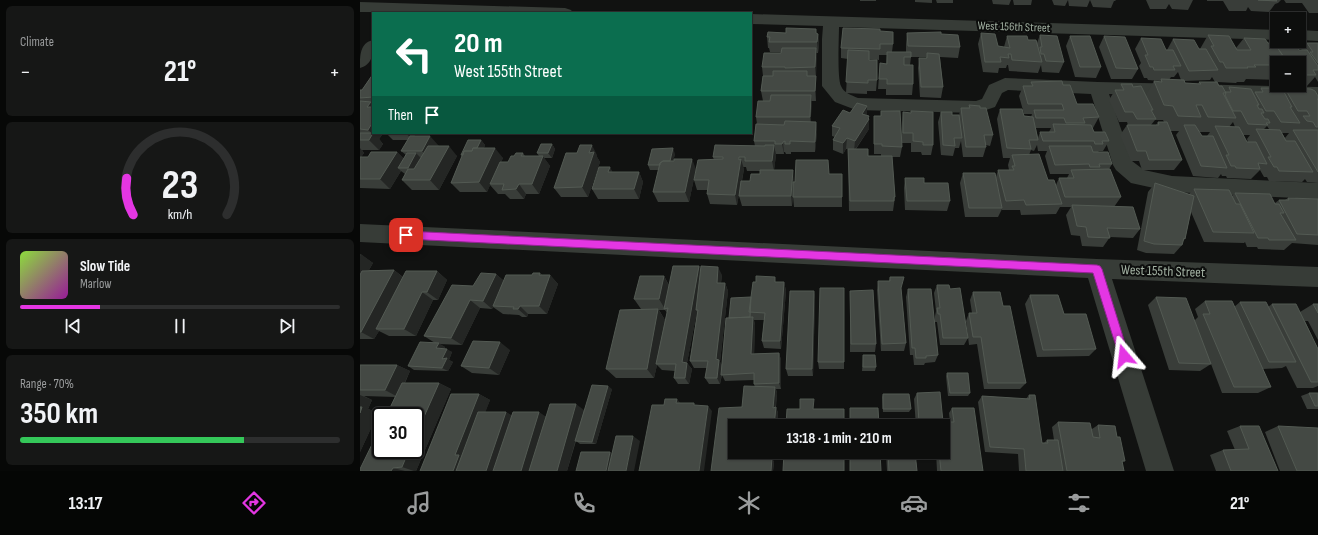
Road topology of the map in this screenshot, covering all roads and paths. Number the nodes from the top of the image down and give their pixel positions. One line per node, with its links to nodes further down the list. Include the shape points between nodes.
1 (360, 7): 2 (street)
2 (402, 7): 3 (street)
3 (538, 12)
4 (752, 19): 5 (street, West 156th Street)
5 (831, 30): 6 (street, West 156th Street); 11 (street, via 831,86 841,98 856,104 977,107 989,103 995,89 1005,84)
6 (1270, 35)
7 (1306, 35): 8 (street)
8 (1318, 36)
9 (372, 46): 10 (street)
10 (360, 62)
11 (1098, 88): 12 (street); 13 (street, via 1123,165 1138,177 1172,184)
12 (1318, 93)
13 (1318, 190)
14 (360, 233): 15 (street, West 155th Street)
15 (1097, 269): 16 (street, West 155th Street); 17 (street)
16 (1318, 277)
17 (1160, 471)

